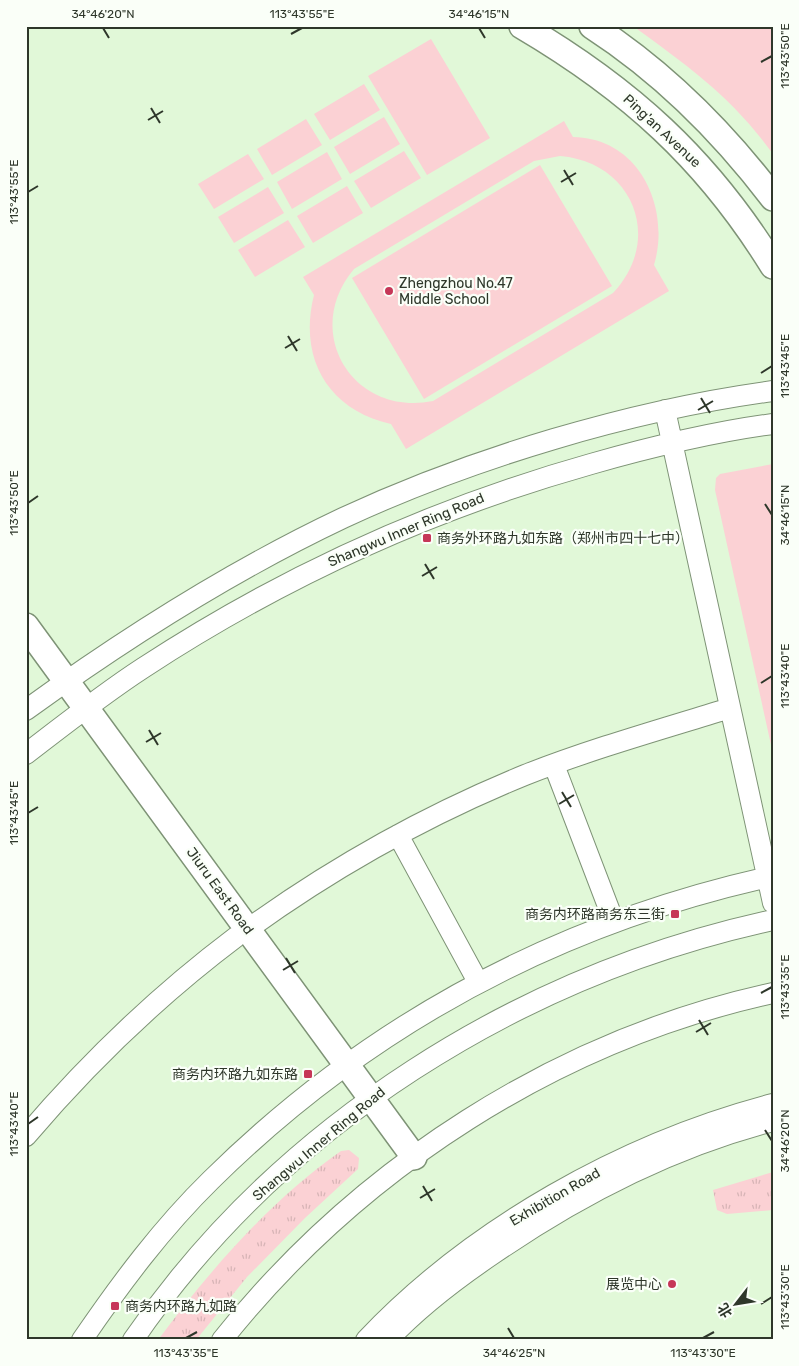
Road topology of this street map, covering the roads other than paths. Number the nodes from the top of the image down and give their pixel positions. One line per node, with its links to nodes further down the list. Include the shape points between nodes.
1 (522, 26): 4 (main road, Ping'an Avenue, via 606,81 639,106 680,145 715,182)
2 (592, 26): 3 (main road, via 663,78 743,158)
3 (773, 198)
4 (773, 266)
5 (773, 391): 6 (street)
6 (666, 410): 8 (street); 11 (street, via 495,458 344,518 259,560 179,607)
7 (773, 424): 8 (street, Shangwu Inner Ring Road)
8 (672, 443): 12 (street); 14 (street, Shangwu Inner Ring Road, via 506,489 358,548 204,630)
9 (26, 626): 11 (main road, Jiuru East Road)
10 (26, 648): 11 (main road, Jiuru East Road)
11 (61, 685): 13 (street); 14 (main road, Jiuru East Road)
12 (730, 708): 16 (street); 18 (street)
13 (26, 710)
14 (81, 712): 15 (street, Shangwu Inner Ring Road); 22 (main road, Jiuru East Road)
15 (26, 754)
16 (554, 765): 17 (street, via 452,807); 21 (street)
17 (398, 835): 22 (street, via 287,901); 23 (street)
18 (770, 877): 19 (street); 21 (street, via 674,901)
19 (773, 903)
20 (773, 920): 26 (street, Shangwu Inner Ring Road, via 660,951 531,1002 443,1052)
21 (614, 922): 23 (street, via 512,964)
22 (242, 933): 25 (main road, Jiuru East Road); 29 (street, via 155,1003 115,1040)
23 (478, 982): 25 (street, via 368,1048)
24 (773, 993): 30 (street, via 708,1009 561,1066 480,1112)
25 (341, 1069): 26 (main road, Jiuru East Road); 31 (street, via 210,1181 155,1241)
26 (367, 1103): 30 (main road, Jiuru East Road); 32 (street, Shangwu Inner Ring Road, via 312,1146 240,1211 188,1269)
27 (773, 1104): 34 (street, Exhibition Road, via 706,1123 660,1142 561,1192 458,1258 396,1308)
28 (773, 1121): 35 (street, Exhibition Road, via 666,1156 569,1206 468,1271 407,1320)
29 (26, 1136)
30 (408, 1161): 33 (street, via 290,1261)
31 (82, 1340)
32 (133, 1340)
33 (222, 1340)
34 (366, 1340)
35 (388, 1340)

